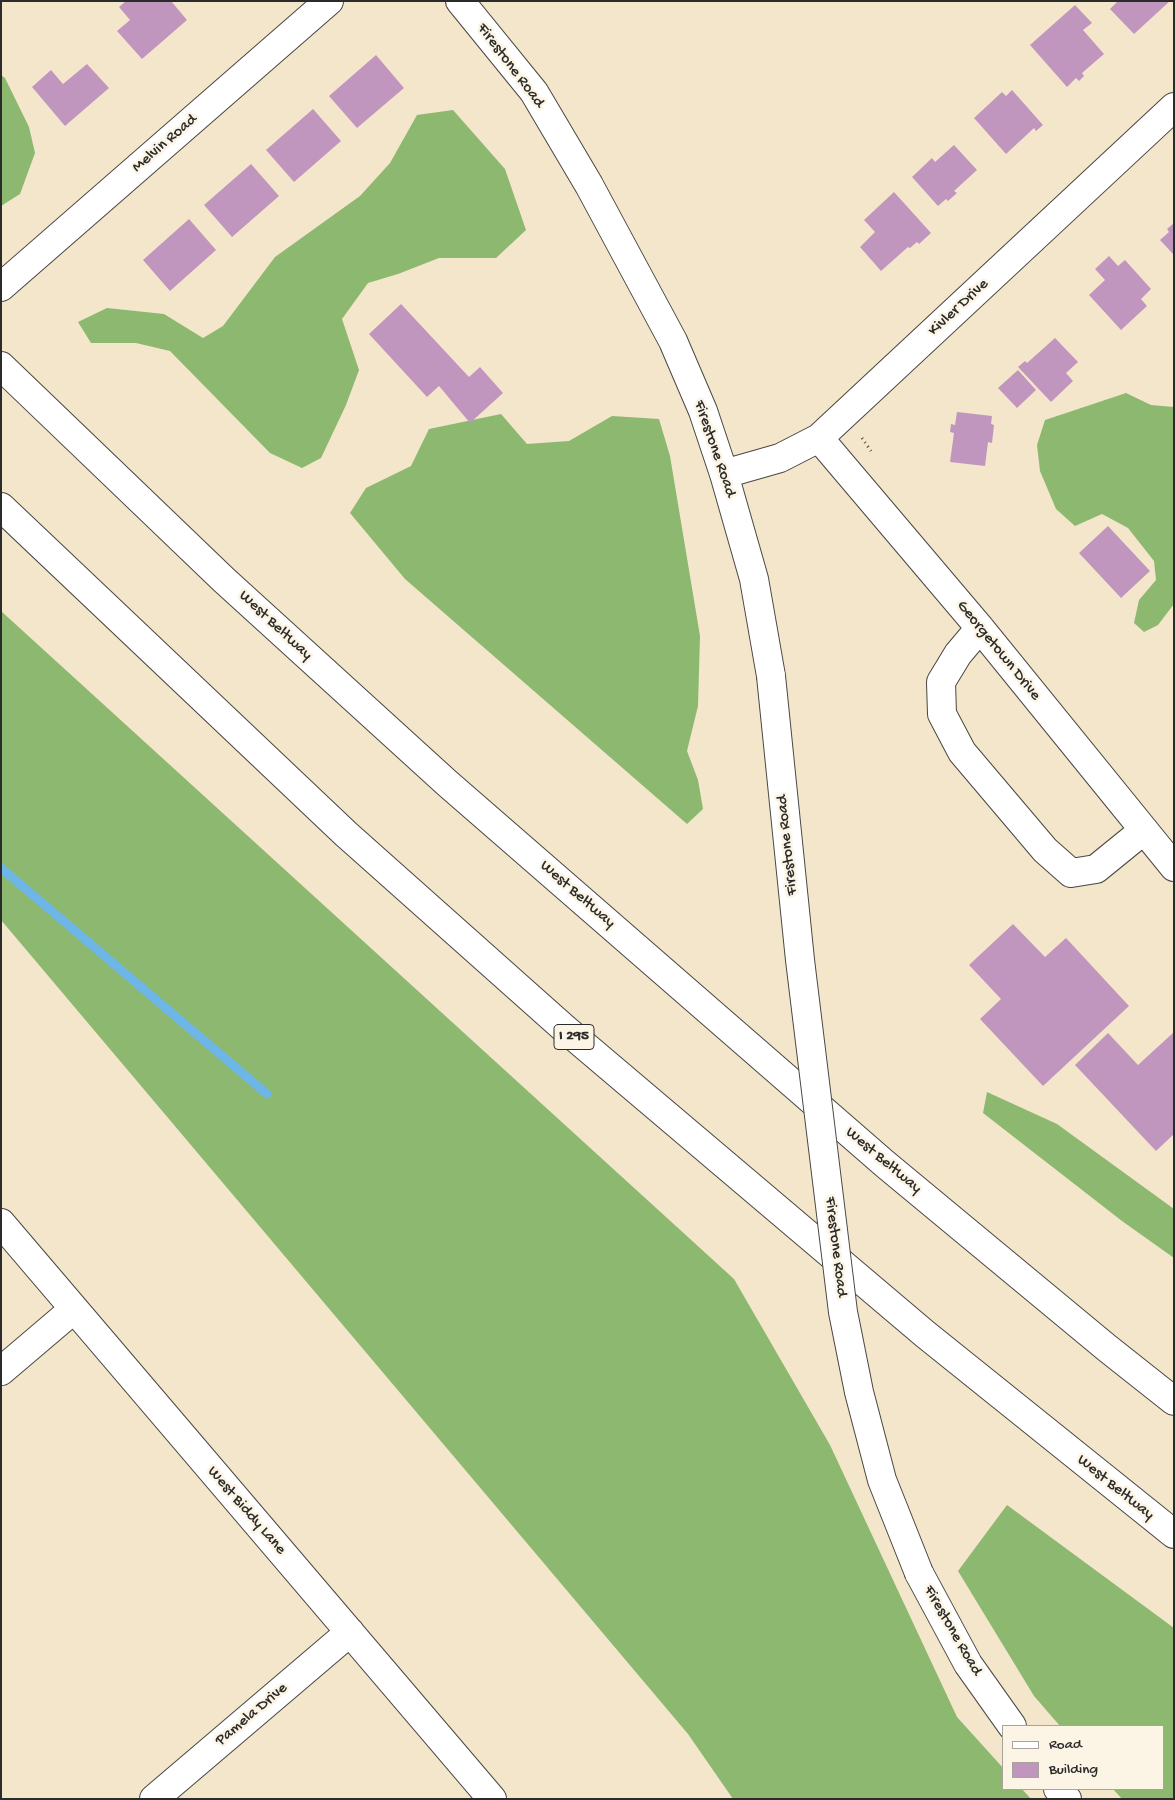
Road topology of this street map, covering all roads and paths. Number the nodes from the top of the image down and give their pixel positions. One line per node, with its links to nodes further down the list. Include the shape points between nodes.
1 (329, 1): 4 (main road, Melvin Road)
2 (460, 1): 7 (main road, Firestone Road, via 534,92 589,185 673,342 703,411)
3 (1174, 107): 6 (main road, Kivler Drive)
4 (1, 287)
5 (1, 366): 15 (main road, West Beltway, via 224,580 455,789 885,1164)
6 (819, 438): 7 (main road, Kivler Drive, via 780,458); 9 (main road, Georgetown Drive)
7 (724, 474): 18 (main road, Firestone Road, bridge, via 754,579 771,676 800,960 843,1312 859,1392 882,1480 919,1572 968,1664)
8 (1, 507): 16 (main road, West Beltway / I 295, via 346,834 565,1029 925,1334)
9 (980, 628): 10 (main road, Georgetown Drive); 10 (main road, via 958,654 941,682 942,714 962,752 1045,850 1070,873 1096,869)
10 (1144, 830): 11 (main road, Georgetown Drive)
11 (1174, 867)
12 (1, 1223): 13 (main road, West Biddy Lane)
13 (74, 1309): 14 (main road); 17 (main road, West Biddy Lane)
14 (1, 1372)
15 (1174, 1401)
16 (1174, 1534)
17 (350, 1632): 19 (main road, Pamela Drive); 20 (main road, West Biddy Lane)
18 (1011, 1725)
19 (154, 1799)
20 (492, 1799)

